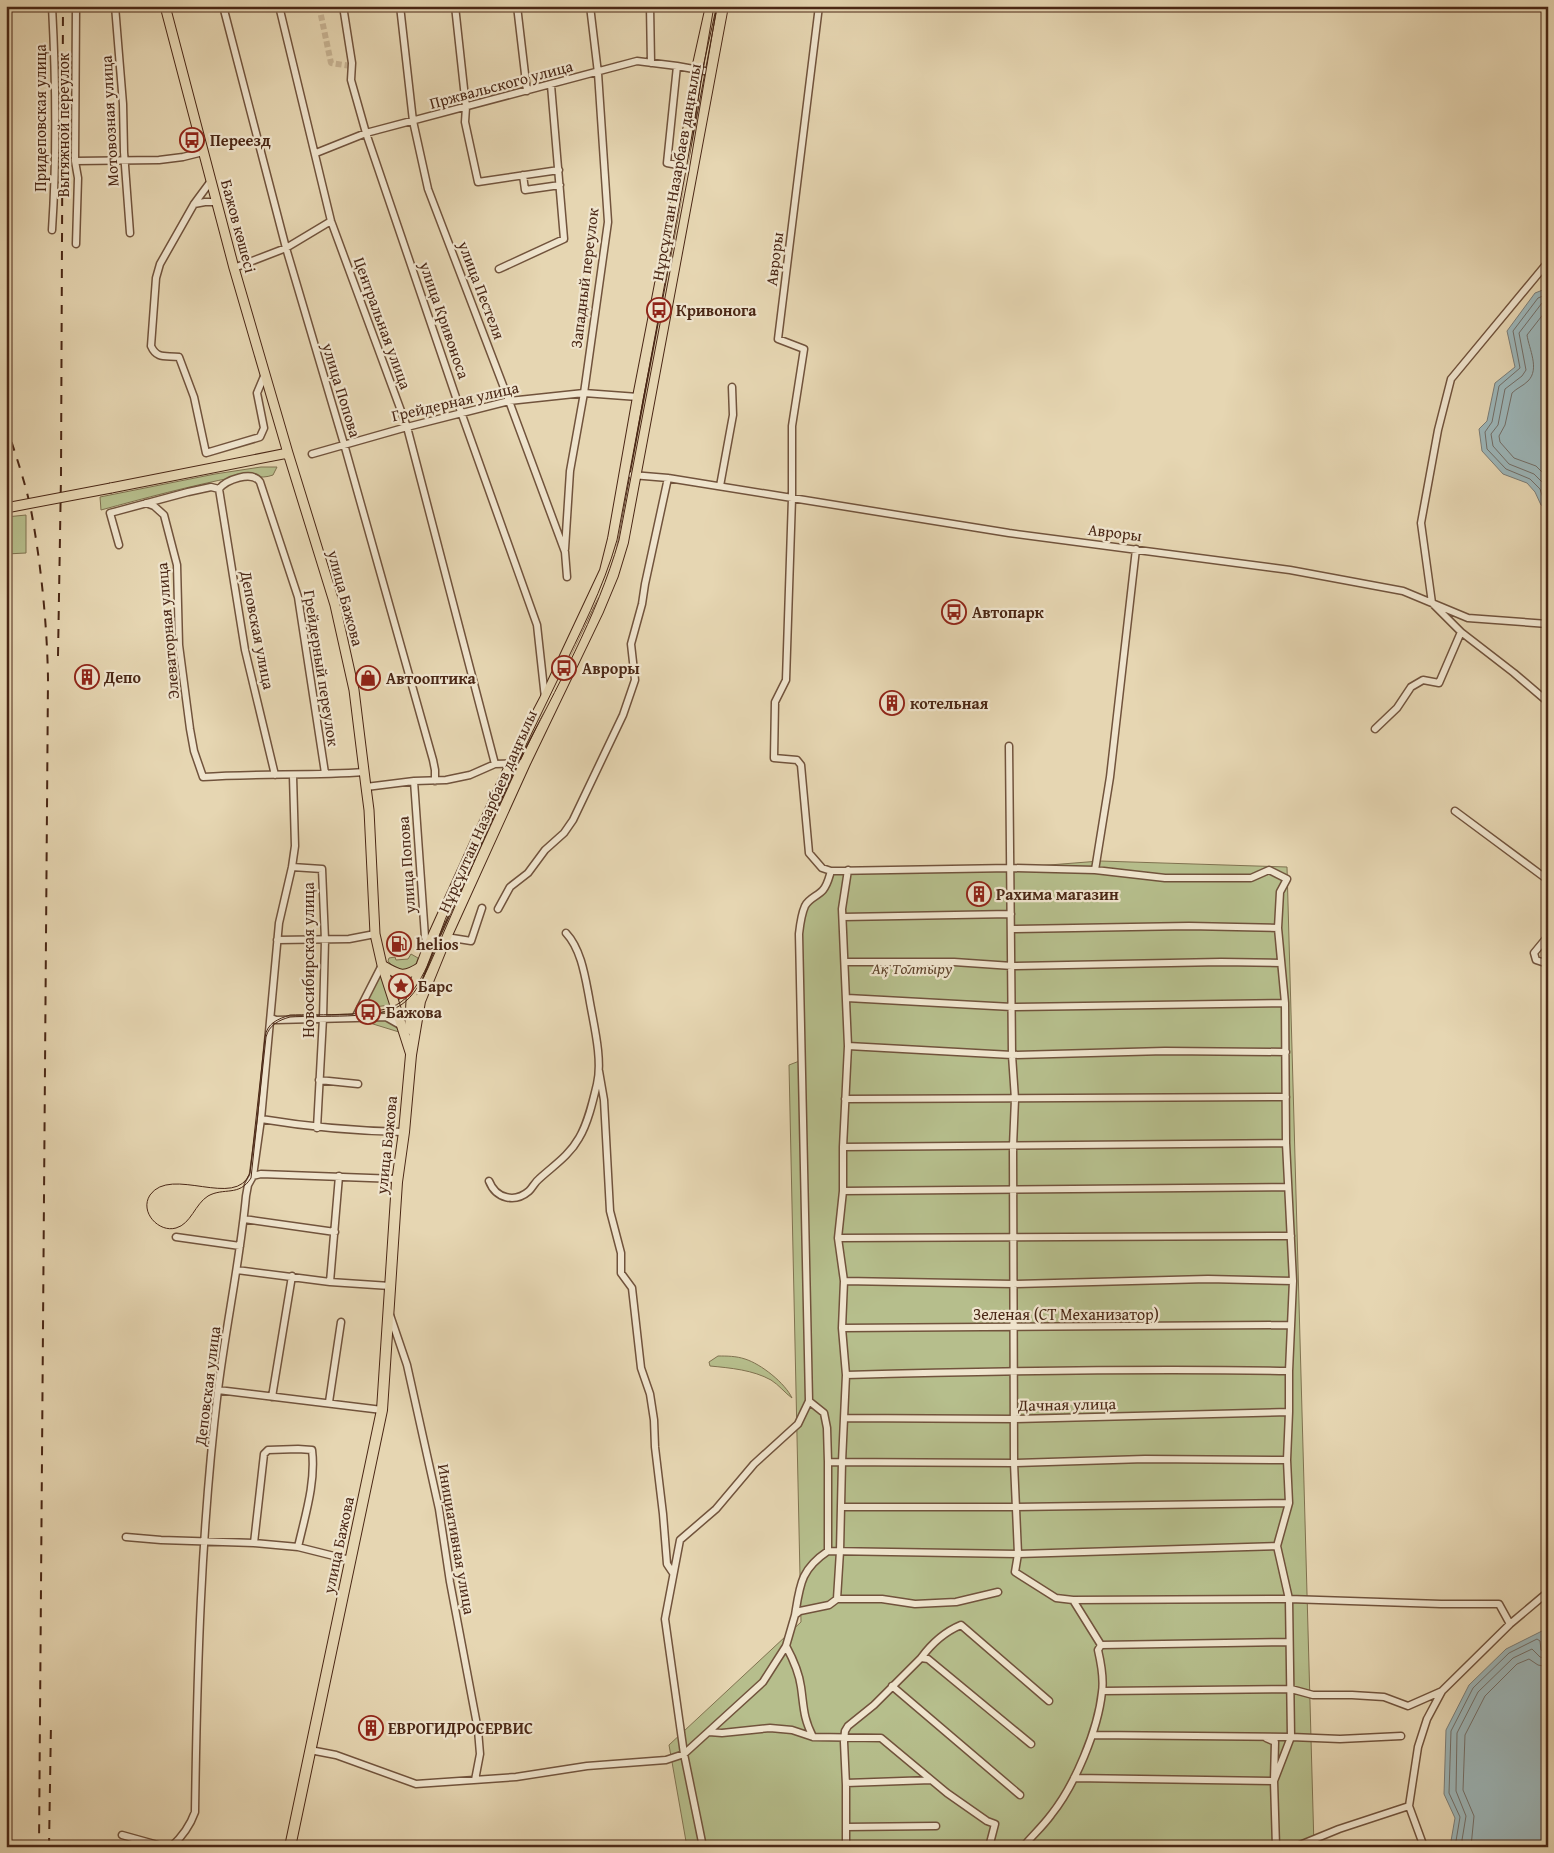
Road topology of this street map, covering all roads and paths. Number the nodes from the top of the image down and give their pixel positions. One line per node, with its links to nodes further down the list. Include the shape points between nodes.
1 (52, 6): 40 (street, Придеповская улица, via 56,129)
2 (76, 6): 29 (street, Вытяжной переулок)
3 (115, 6): 28 (street, Мотовозная улица)
4 (165, 6): 26 (main road, Бажов көшесі)
5 (223, 6): 43 (street, улица Попова)
6 (279, 6): 27 (street, Центральная улица)
7 (343, 6): 25 (street, улица Кривоноса, via 352,63 351,80)
8 (400, 6): 24 (street, улица Пестеля)
9 (455, 6): 23 (street)
10 (517, 6): 22 (street)
11 (590, 6): 20 (street, Западный переулок)
12 (650, 6): 16 (street)
13 (711, 6): 18 (highway, Нұрсұлтан Назарбаев даңғылы)
14 (723, 6): 19 (highway, Нұрсұлтан Назарбаев даңғылы)
15 (819, 6): 62 (street, Авроры, via 778,339 804,348 792,426)
16 (651, 63): 17 (street, Пржвальского улица); 20 (street, Пржвальского улица, via 637,61)
17 (676, 66): 18 (street, Пржвальского улица); 30 (street, via 667,163)
18 (697, 69): 19 (street, Пржвальского улица); 30 (highway, Нұрсұлтан Назарбаев даңғылы)
19 (710, 72): 58 (highway, Нұрсұлтан Назарбаев даңғылы)
20 (598, 73): 21 (street, Пржвальского улица); 49 (street, Западный переулок, via 608,222)
21 (551, 85): 22 (street, Пржвальского улица); 31 (street)
22 (527, 91): 23 (street, Пржвальского улица)
23 (466, 107): 24 (street, Пржвальского улица); 32 (street, via 465,122 478,182)
24 (414, 121): 25 (street, Пржвальского улица); 51 (street, улица Пестеля, via 428,189)
25 (366, 133): 27 (street, Пржвальского улица); 52 (street, улица Кривоноса)
26 (203, 152): 28 (street, via 171,159); 33 (main road, Бажов көшесі)
27 (316, 153): 39 (street, Центральная улица)
28 (124, 160): 29 (street); 41 (street, Мотовозная улица)
29 (75, 161): 42 (street, Вытяжной переулок, via 78,178)
30 (683, 166): 50 (highway, Нұрсұлтан Назарбаев даңғылы)
31 (559, 170): 32 (street); 34 (street)
32 (523, 175): 34 (street, via 525,190)
33 (211, 181): 35 (street); 37 (main road, Бажов көшесі)
34 (560, 185): 46 (street, via 564,239)
35 (202, 194): 36 (street); 38 (street)
36 (205, 202): 37 (street); 38 (street)
37 (216, 202): 45 (main road, Бажов көшесі)
38 (194, 204): 47 (street, via 158,271 151,346 160,356 179,357 191,388 206,453 260,437 264,428 257,393)
39 (331, 221): 43 (street); 53 (street, Центральная улица)
40 (52, 230)
41 (130, 233)
42 (76, 244)
43 (286, 248): 45 (street); 54 (street, улица Попова)
44 (1548, 262): 69 (street, via 1451,379 1421,523)
45 (234, 268): 47 (main road, Бажов көшесі)
46 (499, 269)
47 (265, 374): 55 (main road, Бажов көшесі)
48 (732, 387): 60 (street, via 733,415)
49 (584, 393): 50 (street, Грейдерная улица); 51 (street, Грейдерная улица); 67 (street, Западный переулок, via 570,471)
50 (638, 397): 57 (highway, Нұрсұлтан Назарбаев даңғылы)
51 (509, 401): 52 (street, Грейдерная улица); 67 (street, улица Пестеля)
52 (462, 412): 53 (street, Грейдерная улица); 72 (street, улица Кривоноса, via 537,625)
53 (406, 427): 54 (street, Грейдерная улица); 78 (street, Центральная улица)
54 (344, 444): 56 (street, Грейдерная улица); 84 (street, улица Попова, via 433,760)
55 (288, 453): 64 (main road, bridge); 79 (main road, улица Бажова, via 335,605 354,690)
56 (312, 454)
57 (623, 474): 58 (street, Авроры); 72 (highway, Нұрсұлтан Назарбаев даңғылы, via 605,571)
58 (636, 475): 59 (street, Авроры); 72 (highway, Нұрсұлтан Назарбаев даңғылы, via 613,575 598,611)
59 (668, 478): 60 (street, Авроры); 94 (street, via 631,644 635,680 623,715 573,820 528,873 510,887)
60 (720, 486): 62 (street, Авроры)
61 (219, 489): 63 (street, via 211,487); 80 (street, Грейдерный переулок, via 234,480 251,476 260,482 298,597); 81 (street, Деповская улица, via 245,650)
62 (792, 498): 66 (street, Авроры, via 1009,533); 89 (street, via 786,680 775,702 774,758 797,760 801,765 809,853 822,868)
63 (146, 503): 65 (street, via 110,513); 81 (street, Элеваторная улица, via 164,515 177,565 179,645 194,751 204,777)
64 (6, 508)
65 (119, 545)
66 (1136, 548): 69 (street, Авроры, via 1290,570 1403,591); 91 (street, via 1110,777)
67 (565, 552): 68 (street, улица Пестеля)
68 (567, 577)
69 (1432, 603): 70 (street, Авроры, via 1468,618); 71 (street)
70 (1548, 624)
71 (1461, 632): 73 (street); 74 (street, via 1439,683 1423,680 1411,687 1397,708)
72 (549, 700): 76 (highway, Нұрсұлтан Назарбаев даңғылы); 77 (highway, Нұрсұлтан Назарбаев даңғылы)
73 (1548, 702)
74 (1375, 729)
75 (1009, 746): 88 (street)
76 (512, 762): 77 (street); 78 (street); 105 (highway, Нұрсұлтан Назарбаев даңғылы)
77 (524, 763): 102 (highway, Нұрсұлтан Назарбаев даңғылы)
78 (495, 764): 84 (street, via 470,775)
79 (364, 772): 80 (street); 85 (main road, улица Бажова)
80 (325, 774): 82 (street)
81 (275, 775): 82 (street)
82 (293, 776): 87 (street, Деповская улица, via 295,846)
83 (414, 781): 84 (street); 85 (street); 105 (street, улица Попова, via 424,937)
84 (435, 781)
85 (366, 787): 100 (main road, улица Бажова)
86 (1455, 812): 92 (street)
87 (292, 867): 103 (street, Деповская улица); 104 (street, Новосибирская улица, via 322,869)
88 (1011, 868): 90 (street); 91 (street); 95 (street)
89 (831, 870): 90 (street); 166 (street, via 822,891 806,904 799,934)
90 (848, 870): 96 (street)
91 (1095, 870): 97 (street, via 1165,878 1251,878 1269,870 1287,879 1280,892)
92 (1548, 880)
93 (482, 908): 102 (street, via 471,941)
94 (498, 909)
95 (1011, 914): 96 (street); 98 (street)
96 (843, 917): 106 (street)
97 (1278, 928): 98 (street); 107 (street)
98 (1011, 929): 111 (street)
99 (566, 933): 123 (street, via 575,942 586,985)
100 (374, 934): 104 (street); 109 (main road, улица Бажова)
101 (1548, 936): 108 (street, via 1534,954 1536,960)
102 (446, 937): 121 (highway, Нұрсұлтан Назарбаев даңғылы, via 420,1001)
103 (277, 940): 104 (street); 115 (street, Деповская улица)
104 (325, 940): 116 (street, Новосибирская улица)
105 (430, 944): 110 (highway, Нұрсұлтан Назарбаев даңғылы)
106 (845, 962): 111 (street, via 954,962); 112 (street)
107 (1280, 963): 111 (street); 113 (street)
108 (1548, 964)
109 (382, 965): 110 (main road, via 403,974 412,974); 117 (street); 118 (main road, улица Бажова)
110 (422, 966): 121 (highway, Нұрсұлтан Назарбаев даңғылы, via 412,991)
111 (1012, 966): 114 (street)
112 (847, 998): 114 (street); 119 (street)
113 (1285, 1003): 114 (street); 120 (street)
114 (1012, 1007): 122 (street)
115 (271, 1018): 116 (street); 129 (street, Деповская улица)
116 (323, 1018): 117 (street); 124 (street, Новосибирская улица)
117 (355, 1018): 118 (street, via 386,1017)
118 (400, 1025): 121 (main road, улица Бажова)
119 (848, 1046): 122 (street); 127 (street)
120 (1286, 1052): 122 (street); 126 (street)
121 (411, 1055): 131 (highway, улица Бажова)
122 (1012, 1055): 128 (street)
123 (599, 1071): 138 (street, via 580,1138 570,1151 529,1191 518,1197 502,1196); 188 (street, via 604,1100 610,1211 621,1253 621,1273 632,1288 641,1368 650,1394 667,1564)
124 (320, 1080): 125 (street); 130 (street, Новосибирская улица)
125 (358, 1084)
126 (1286, 1097): 128 (street); 132 (street)
127 (845, 1099): 128 (street); 134 (street)
128 (1015, 1099): 133 (street)
129 (261, 1120): 130 (street); 135 (street, Деповская улица)
130 (317, 1128): 131 (street)
131 (404, 1132): 137 (highway, улица Бажова)
132 (1286, 1143): 133 (street); 139 (street)
133 (1013, 1146): 134 (street); 140 (street)
134 (843, 1147): 141 (street)
135 (253, 1176): 136 (street); 142 (street, Деповская улица, via 248,1185)
136 (339, 1176): 137 (street); 143 (street)
137 (397, 1179): 155 (highway, улица Бажова)
138 (489, 1182)
139 (1288, 1187): 140 (street); 144 (street)
140 (1014, 1190): 141 (street); 146 (street)
141 (842, 1191): 147 (street)
142 (244, 1219): 143 (street); 148 (street, Деповская улица)
143 (335, 1232): 153 (street)
144 (1291, 1236): 146 (street); 152 (street)
145 (176, 1237): 148 (street)
146 (1014, 1237): 147 (street); 154 (street)
147 (838, 1238): 151 (street)
148 (240, 1246): 149 (street, Деповская улица)
149 (237, 1270): 150 (street); 164 (street, Деповская улица)
150 (292, 1276): 153 (street); 165 (street)
151 (844, 1281): 154 (street); 159 (street)
152 (1293, 1281): 154 (street, via 1208,1279); 158 (street)
153 (330, 1282): 155 (street)
154 (1013, 1284): 160 (street)
155 (390, 1286): 156 (highway, улица Бажова)
156 (388, 1306): 168 (highway, улица Бажова); 216 (street, Инициативная улица, via 407,1365 439,1509 478,1730 480,1754)
157 (341, 1322): 167 (street)
158 (1290, 1326): 160 (street, Зеленая (СТ Механизатор)); 162 (street)
159 (842, 1328): 160 (street, Зеленая (СТ Механизатор)); 163 (street)
160 (1015, 1328): 161 (street)
161 (1015, 1370): 162 (street); 163 (street); 171 (street)
162 (1289, 1371): 169 (street)
163 (846, 1375): 170 (street)
164 (218, 1390): 165 (street); 180 (street, Деповская улица)
165 (272, 1397): 167 (street)
166 (809, 1401): 173 (street, via 824,1413); 188 (street, via 798,1424 754,1464 716,1509 680,1540)
167 (329, 1402): 168 (street)
168 (382, 1410): 187 (highway, улица Бажова)
169 (1289, 1412): 171 (street, Дачная улица); 172 (street)
170 (844, 1418): 171 (street, Дачная улица); 174 (street)
171 (1015, 1419): 175 (street)
172 (1287, 1460): 175 (street); 176 (street)
173 (828, 1462): 174 (street); 184 (street)
174 (842, 1462): 175 (street); 177 (street)
175 (1014, 1463): 178 (street)
176 (1289, 1503): 178 (street); 182 (street)
177 (842, 1507): 178 (street); 185 (street)
178 (1016, 1507): 186 (street)
179 (126, 1537): 180 (street)
180 (204, 1541): 181 (street); 226 (street, Деповская улица, via 197,1667 195,1812 180,1840)
181 (254, 1543): 183 (street); 183 (street, via 264,1454 268,1450 312,1450 307,1506)
182 (1278, 1546): 186 (street); 192 (street)
183 (298, 1547): 187 (street)
184 (828, 1551): 185 (street); 194 (street, via 816,1559 799,1585)
185 (840, 1551): 186 (street); 191 (street)
186 (1018, 1554): 193 (street, via 1015,1572 1056,1598)
187 (350, 1560): 213 (highway, улица Бажова)
188 (674, 1573): 214 (street, via 665,1619)
189 (998, 1592): 191 (street, via 956,1602 915,1604 882,1599)
190 (1547, 1592): 195 (street)
191 (836, 1599): 194 (street, via 829,1605)
192 (1289, 1599): 193 (street); 195 (street, via 1499,1604); 196 (street)
193 (1073, 1600): 197 (street)
194 (795, 1615): 198 (street)
195 (1510, 1624): 203 (street)
196 (1289, 1642): 197 (street); 201 (street)
197 (1101, 1645): 202 (street, via 1098,1650)
198 (786, 1646): 205 (street, via 763,1682); 209 (street, via 794,1660 804,1715)
199 (921, 1658): 200 (street); 204 (street, via 928,1647 961,1624); 212 (street, via 928,1658)
200 (892, 1686): 210 (street, via 848,1726); 220 (street)
201 (1291, 1689): 202 (street); 203 (street, via 1313,1695 1384,1697 1408,1706); 211 (street)
202 (1102, 1691): 206 (street)
203 (1442, 1691): 221 (street, via 1427,1719 1418,1747)
204 (1049, 1701)
205 (709, 1732): 209 (street, via 770,1728 792,1730); 214 (street)
206 (1093, 1735): 207 (street); 215 (street)
207 (1264, 1736): 211 (street); 218 (street, via 1275,1742)
208 (1401, 1736): 211 (street)
209 (812, 1737): 210 (street)
210 (844, 1737): 217 (street, via 881,1738); 219 (street)
211 (1292, 1737): 218 (street)
212 (1031, 1744)
213 (310, 1750): 216 (street, via 336,1755 416,1784); 227 (highway, улица Бажова)
214 (684, 1754): 216 (street, via 666,1760); 228 (street)
215 (1074, 1778): 218 (street); 231 (street, via 1052,1815)
216 (474, 1780)
217 (931, 1780): 219 (street); 230 (street, via 995,1824)
218 (1274, 1780): 232 (street)
219 (846, 1783): 223 (street)
220 (1020, 1795)
221 (1409, 1806): 233 (street); 234 (street)
222 (936, 1826): 223 (street)
223 (846, 1827): 229 (street)
224 (122, 1835): 225 (street)
225 (165, 1847)
226 (171, 1847)
227 (290, 1847)
228 (703, 1847)
229 (846, 1847)
230 (989, 1847)
231 (1023, 1847)
232 (1276, 1847)
233 (1295, 1847)
234 (1424, 1847)

